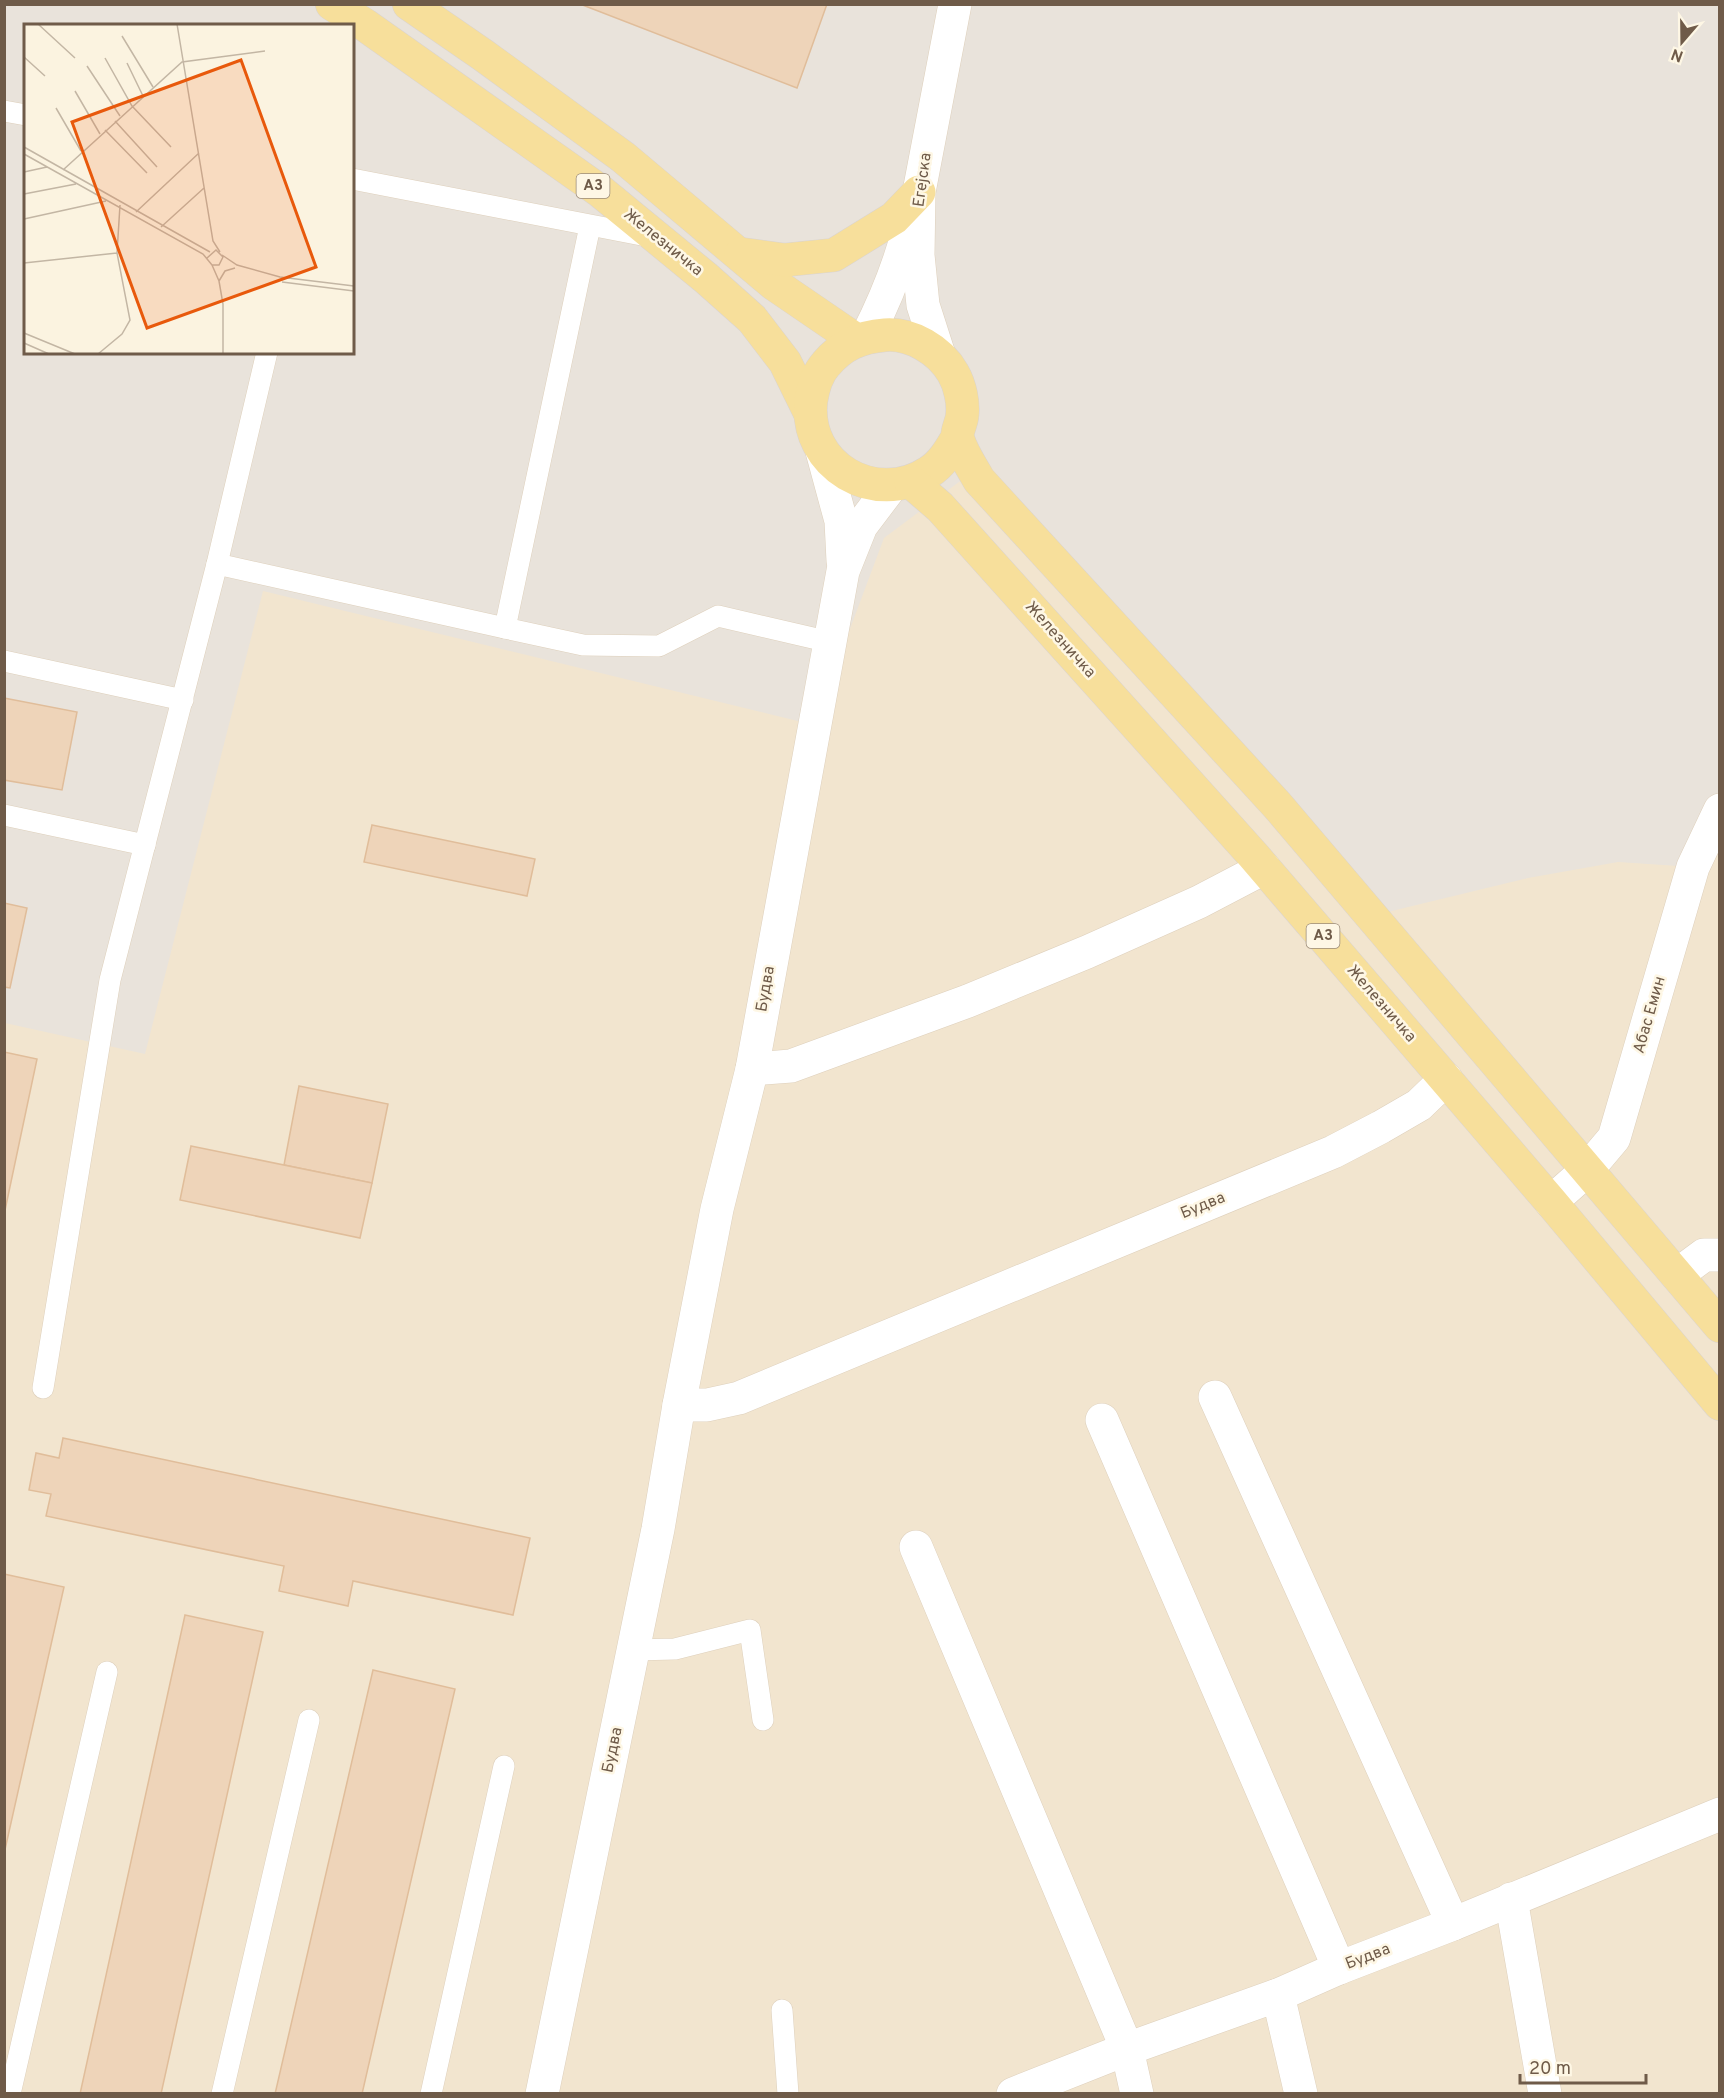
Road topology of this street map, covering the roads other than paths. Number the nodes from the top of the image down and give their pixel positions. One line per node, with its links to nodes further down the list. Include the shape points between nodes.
1 (332, 4): 9 (main road, Железничка / A3, via 600,191)
2 (409, 4): 10 (main road, A3, via 623,157)
3 (955, 4): 7 (street, Егејска)
4 (4, 111): 5 (lane)
5 (24, 115)
6 (354, 179): 8 (lane)
7 (919, 192): 10 (main road, via 894,218 834,255 785,260); 11 (street, via 886,300); 13 (street, Егејска, via 918,255 923,305)
8 (590, 226): 9 (lane); 20 (lane)
9 (659, 238): 14 (main road, Железничка / A3, via 752,319 785,362)
10 (741, 254): 11 (main road, A3, via 774,284)
11 (862, 338): 13 (main road, via 893,334 918,340); 14 (main road, Железничка / A3, via 836,352 821,369)
12 (267, 354): 18 (lane)
13 (939, 355): 15 (main road, via 953,372 961,394)
14 (810, 413): 16 (main road, Железничка / A3, via 813,433)
15 (957, 438): 17 (main road, via 946,457 930,472); 30 (main road, via 979,480 1277,805)
16 (822, 451): 17 (main road, Железничка / A3, via 852,478 872,484); 19 (street, via 841,521)
17 (901, 484): 19 (street, via 861,526); 27 (main road, Железничка / A3, via 948,516)
18 (217, 564): 20 (lane); 23 (lane)
19 (843, 571): 21 (street, Будва)
20 (506, 628): 21 (lane, via 583,645 659,646 718,616)
21 (830, 642): 28 (street, Будва)
22 (4, 661): 23 (lane)
23 (183, 700): 26 (lane)
24 (1719, 810): 30 (street, Абас Емин, via 1694,867 1614,1138)
25 (4, 815): 26 (lane)
26 (145, 845): 35 (lane, via 110,980)
27 (1264, 868): 28 (street, via 1179,911 968,1001 791,1066); 29 (main road, Железничка / A3)
28 (752, 1069): 38 (street, Будва, via 717,1209)
29 (1446, 1079): 31 (main road, Железничка / A3); 38 (street, Будва, via 1419,1104 1333,1152 739,1398 707,1405)
30 (1587, 1170): 31 (street, Абас Емин); 33 (main road)
31 (1551, 1202): 37 (main road, Железничка / A3)
32 (1719, 1255): 33 (street, via 1704,1255)
33 (1677, 1275): 34 (main road)
34 (1719, 1326)
35 (43, 1388)
36 (1215, 1397): 48 (street)
37 (1719, 1404)
38 (679, 1405): 41 (street, Будва)
39 (1102, 1420): 49 (street)
40 (915, 1547): 52 (street)
41 (634, 1650): 44 (lane, via 675,1649 750,1630); 56 (street, Будва)
42 (107, 1672): 53 (lane)
43 (309, 1720): 54 (lane)
44 (763, 1720)
45 (504, 1766): 55 (lane)
46 (1719, 1814): 47 (street, Будва)
47 (1511, 1899): 48 (street, Будва); 61 (street)
48 (1454, 1924): 49 (street, Будва)
49 (1339, 1968): 50 (street, Будва)
50 (1278, 1995): 52 (street, Будва); 60 (street)
51 (782, 2010): 57 (lane)
52 (1127, 2049): 58 (street, Будва); 59 (street)
53 (10, 2094)
54 (222, 2094)
55 (432, 2094)
56 (542, 2094)
57 (788, 2094)
58 (1013, 2094)
59 (1137, 2094)
60 (1301, 2094)
61 (1545, 2094)

